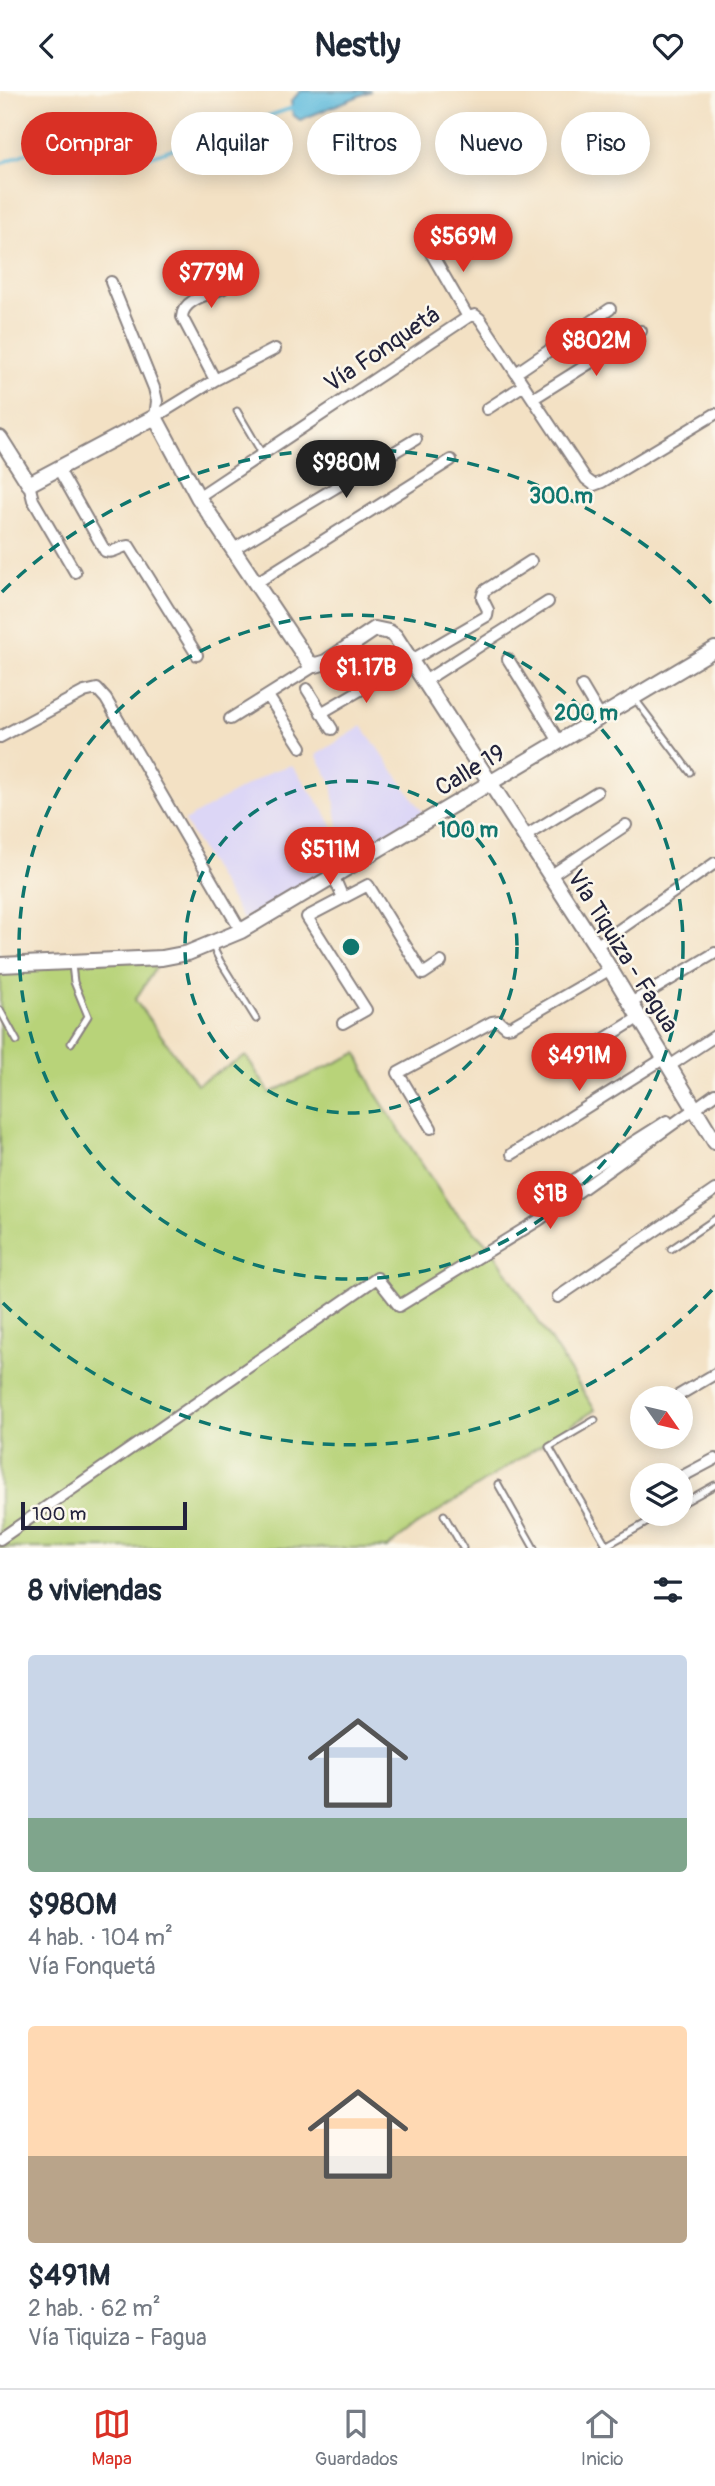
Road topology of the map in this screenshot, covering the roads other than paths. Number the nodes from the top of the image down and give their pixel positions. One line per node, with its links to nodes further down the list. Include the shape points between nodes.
1 (428, 248): 5 (street)
2 (111, 282): 15 (street, via 154,388)
3 (224, 288): 9 (street, via 190,302 182,317)
4 (610, 309): 8 (street)
5 (468, 317): 8 (street, Vía Fonquetá, via 480,319); 18 (street, Vía Fonquetá)
6 (641, 331): 11 (street)
7 (275, 349): 9 (street)
8 (516, 373): 10 (street, Vía Fonquetá)
9 (215, 380): 15 (street)
10 (524, 385): 11 (street, Vía Fonquetá); 12 (street)
11 (534, 398): 14 (street, Vía Fonquetá, via 594,485)
12 (487, 409)
13 (237, 411): 18 (lane)
14 (715, 414)
15 (155, 417): 20 (street); 22 (street)
16 (0, 439): 21 (street)
17 (416, 439): 23 (street)
18 (263, 455): 22 (street, Vía Fonquetá)
19 (451, 460): 26 (street)
20 (60, 470): 21 (street); 29 (street, via 105,551 129,546)
21 (29, 484): 25 (street)
22 (198, 497): 23 (street)
23 (232, 550): 26 (street)
24 (531, 561): 31 (street, via 484,591 487,616)
25 (75, 572)
26 (256, 583): 32 (street, via 305,659)
27 (548, 602): 33 (street)
28 (715, 649): 37 (street, Calle 19)
29 (197, 655)
30 (508, 659): 43 (street)
31 (410, 660): 32 (street, Vía Tiquiza - Fagua, via 395,636 375,629 326,663); 33 (street, Vía Tiquiza - Fagua); 38 (street)
32 (316, 665): 36 (street)
33 (423, 683): 46 (street, Vía Tiquiza - Fagua)
34 (582, 686): 39 (street)
35 (307, 689): 38 (street)
36 (268, 696): 40 (street); 44 (street)
37 (635, 697): 39 (street, Calle 19); 45 (lane)
38 (321, 713): 41 (street)
39 (601, 718): 43 (street, Calle 19)
40 (230, 719)
41 (332, 729)
42 (0, 737): 54 (street, via 97,689)
43 (560, 743): 46 (street, Calle 19)
44 (301, 747)
45 (690, 772)
46 (490, 785): 49 (street, Vía Tiquiza - Fagua); 52 (street, Calle 19)
47 (597, 792): 49 (street)
48 (626, 825): 51 (street)
49 (524, 837): 51 (street, Vía Tiquiza - Fagua)
50 (715, 863): 56 (street)
51 (550, 876): 56 (street, Vía Tiquiza - Fagua)
52 (334, 877): 53 (street); 54 (street, Calle 19)
53 (344, 898): 59 (street, via 368,885 422,974); 66 (street, via 307,917 366,1010)
54 (242, 931): 55 (street, Calle 19)
55 (211, 943): 58 (street, Calle 19, via 162,957); 65 (lane)
56 (596, 946): 61 (street, Vía Tiquiza - Fagua)
57 (715, 953): 62 (street)
58 (72, 962): 60 (street, Calle 19); 69 (lane, via 74,982 88,1016)
59 (441, 962)
60 (0, 965)
61 (609, 970): 62 (street, Vía Tiquiza - Fagua); 74 (street, via 512,1025 492,1021 398,1073)
62 (629, 1004): 64 (street, Vía Tiquiza - Fagua)
63 (0, 1010): 68 (lane)
64 (638, 1018): 70 (street); 71 (street, Vía Tiquiza - Fagua)
65 (257, 1019)
66 (343, 1023)
67 (715, 1036): 71 (street)
68 (17, 1041)
69 (71, 1043)
70 (582, 1053)
71 (665, 1063): 73 (street, Vía Tiquiza - Fagua); 76 (street)
72 (715, 1094): 73 (street)
73 (694, 1107): 75 (street, Vía Tiquiza - Fagua); 78 (street); 92 (street, via 539,1220 399,1306 377,1278)
74 (431, 1128)
75 (715, 1142)
76 (512, 1154)
77 (715, 1190): 81 (street)
78 (544, 1199)
79 (715, 1219): 80 (lane)
80 (671, 1249)
81 (558, 1297)
82 (715, 1374): 83 (street)
83 (693, 1387)
84 (595, 1420): 93 (lane, via 549,1447)
85 (715, 1459): 86 (street)
86 (693, 1471)
87 (498, 1484): 95 (lane)
88 (715, 1485): 89 (lane)
89 (693, 1497)
90 (444, 1515): 94 (lane)
91 (642, 1526): 93 (lane)
92 (0, 1539)
93 (606, 1547)
94 (463, 1548)
95 (534, 1548)

